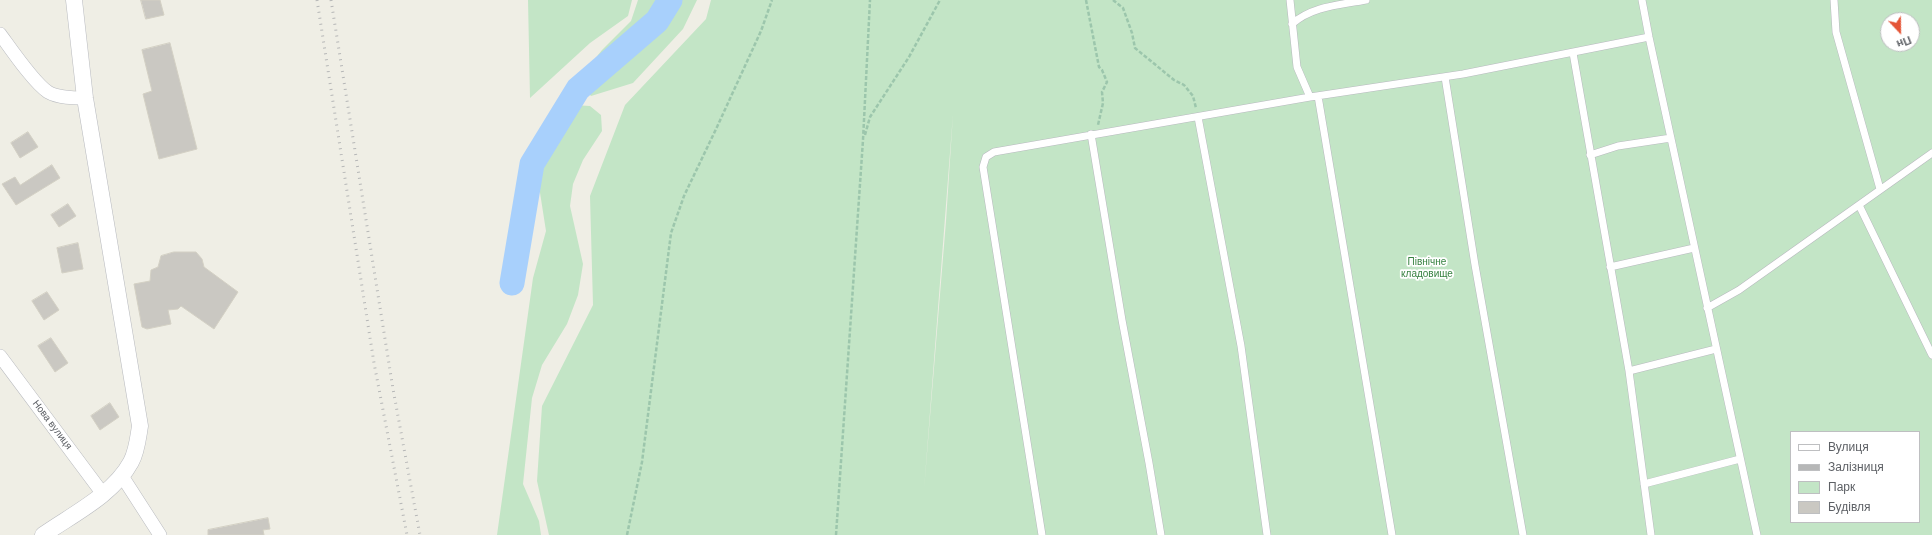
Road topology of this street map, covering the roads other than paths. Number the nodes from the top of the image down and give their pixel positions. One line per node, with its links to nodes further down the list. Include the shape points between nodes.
1 (74, 0): 13 (street)
2 (1290, 0): 6 (lane)
3 (1366, 0): 6 (lane, via 1314,10)
4 (1642, 0): 8 (lane)
5 (1834, 0): 19 (lane, via 1836,32)
6 (1292, 24): 12 (lane, via 1297,67)
7 (0, 34): 13 (street, via 32,76 48,92)
8 (1649, 37): 9 (lane); 16 (lane)
9 (1573, 52): 10 (lane); 17 (lane)
10 (1445, 77): 11 (lane); 38 (lane)
11 (1318, 96): 12 (lane); 37 (lane)
12 (1310, 97): 14 (lane)
13 (85, 98): 29 (street, via 140,426 137,445)
14 (1198, 117): 15 (lane); 36 (lane, via 1241,346)
15 (1091, 134): 34 (lane, via 994,152 986,157 984,167); 35 (lane)
16 (1671, 138): 17 (lane, via 1618,146); 21 (lane)
17 (1590, 155): 22 (lane)
18 (1930, 155): 19 (lane)
19 (1880, 189): 20 (lane)
20 (1859, 204): 23 (lane, via 1739,290); 25 (lane)
21 (1694, 248): 22 (lane); 23 (lane)
22 (1610, 267): 27 (lane)
23 (1707, 308): 24 (lane)
24 (1716, 349): 27 (lane); 28 (lane)
25 (1932, 355)
26 (0, 356): 31 (street, Нова вулиця)
27 (1628, 371): 30 (lane)
28 (1740, 459): 30 (lane); 40 (lane)
29 (122, 476): 31 (street); 33 (street)
30 (1644, 484): 39 (lane)
31 (103, 494): 32 (street)
32 (43, 535)
33 (160, 535)
34 (1042, 535)
35 (1161, 535)
36 (1267, 535)
37 (1392, 535)
38 (1523, 535)
39 (1651, 535)
40 (1757, 535)

